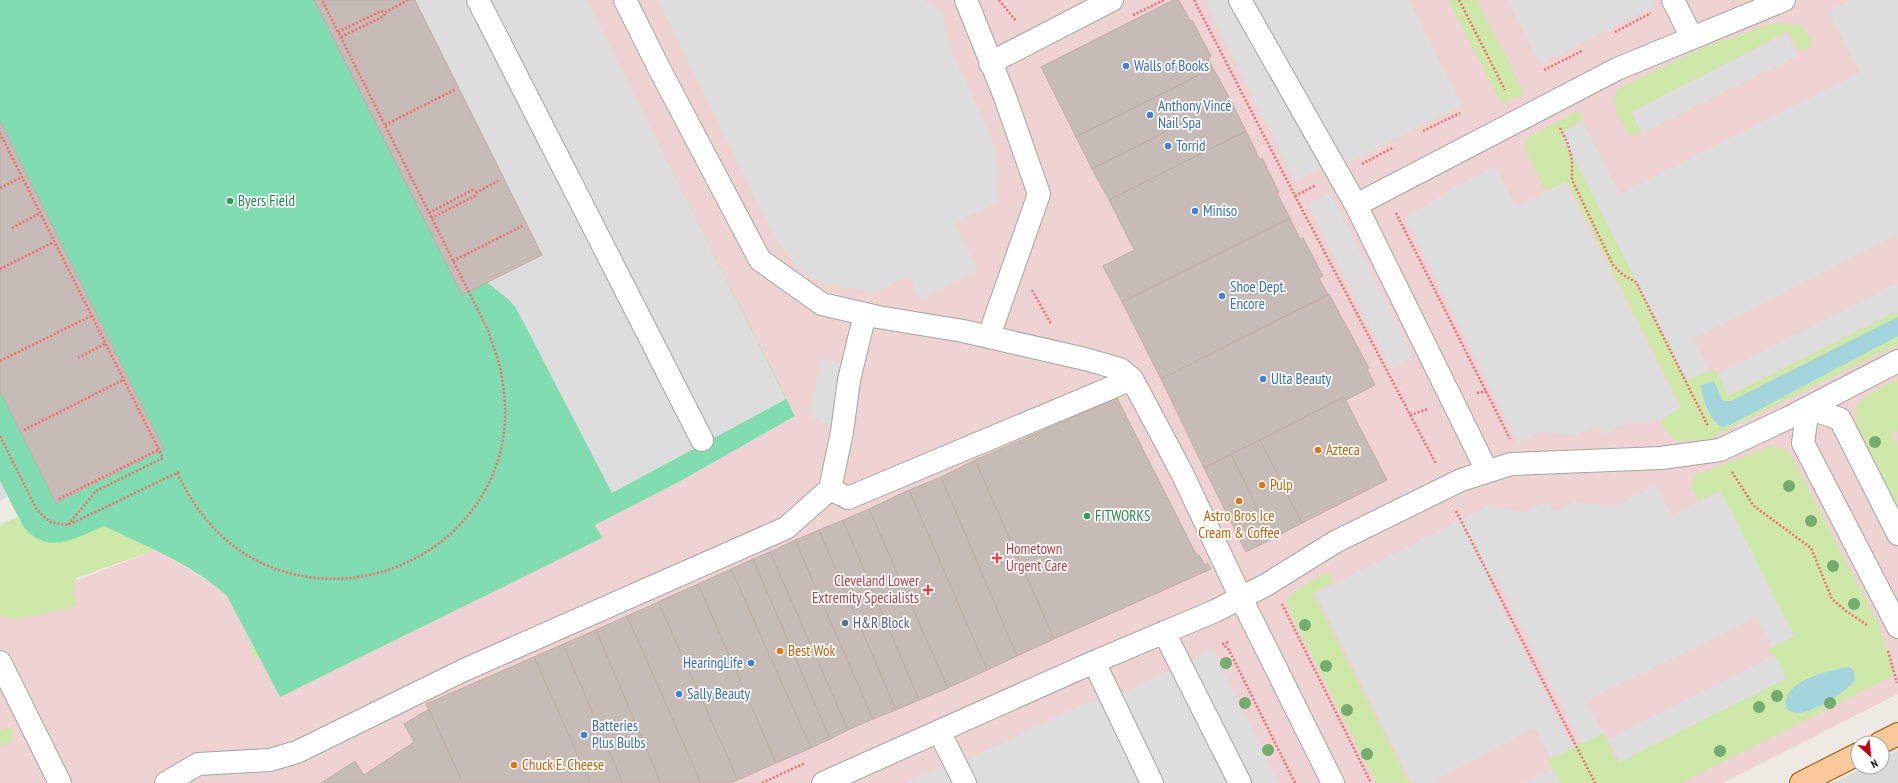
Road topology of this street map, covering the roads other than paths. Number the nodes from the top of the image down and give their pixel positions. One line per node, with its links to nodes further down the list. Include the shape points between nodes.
1 (478, 0): 16 (lane)
2 (626, 0): 11 (lane, via 660,72 760,260 822,304)
3 (966, 0): 9 (lane)
4 (1112, 0): 9 (lane)
5 (1240, 0): 10 (lane)
6 (1673, 0): 8 (lane)
7 (1784, 0): 8 (lane)
8 (1692, 38): 10 (lane, via 1617,69)
9 (990, 63): 12 (lane, via 1005,97 1039,194)
10 (1356, 205): 17 (lane)
11 (865, 314): 12 (lane); 18 (lane, via 849,380 842,432)
12 (989, 336): 14 (lane, via 1120,369)
13 (1898, 361): 15 (lane)
14 (1132, 379): 18 (lane, via 848,498); 20 (lane, via 1182,473)
15 (1808, 408): 17 (lane, via 1720,450 1661,458 1511,464); 19 (lane, via 1840,419); 21 (lane, via 1803,443)
16 (702, 440)
17 (1487, 471): 20 (lane, via 1461,480 1335,542 1266,586)
18 (830, 489): 28 (lane, via 786,528 464,670 298,752 270,760 198,764)
19 (1898, 534)
20 (1241, 598): 22 (lane); 33 (lane)
21 (1898, 627)
22 (1164, 632): 23 (lane); 32 (lane)
23 (1094, 662): 25 (lane); 31 (lane)
24 (2, 670): 27 (lane)
25 (939, 731): 29 (lane); 30 (lane)
26 (1850, 758): 34 (main road)
27 (60, 783)
28 (166, 783)
29 (823, 783)
30 (965, 783)
31 (1152, 783)
32 (1240, 783)
33 (1333, 783)
34 (1801, 783)

